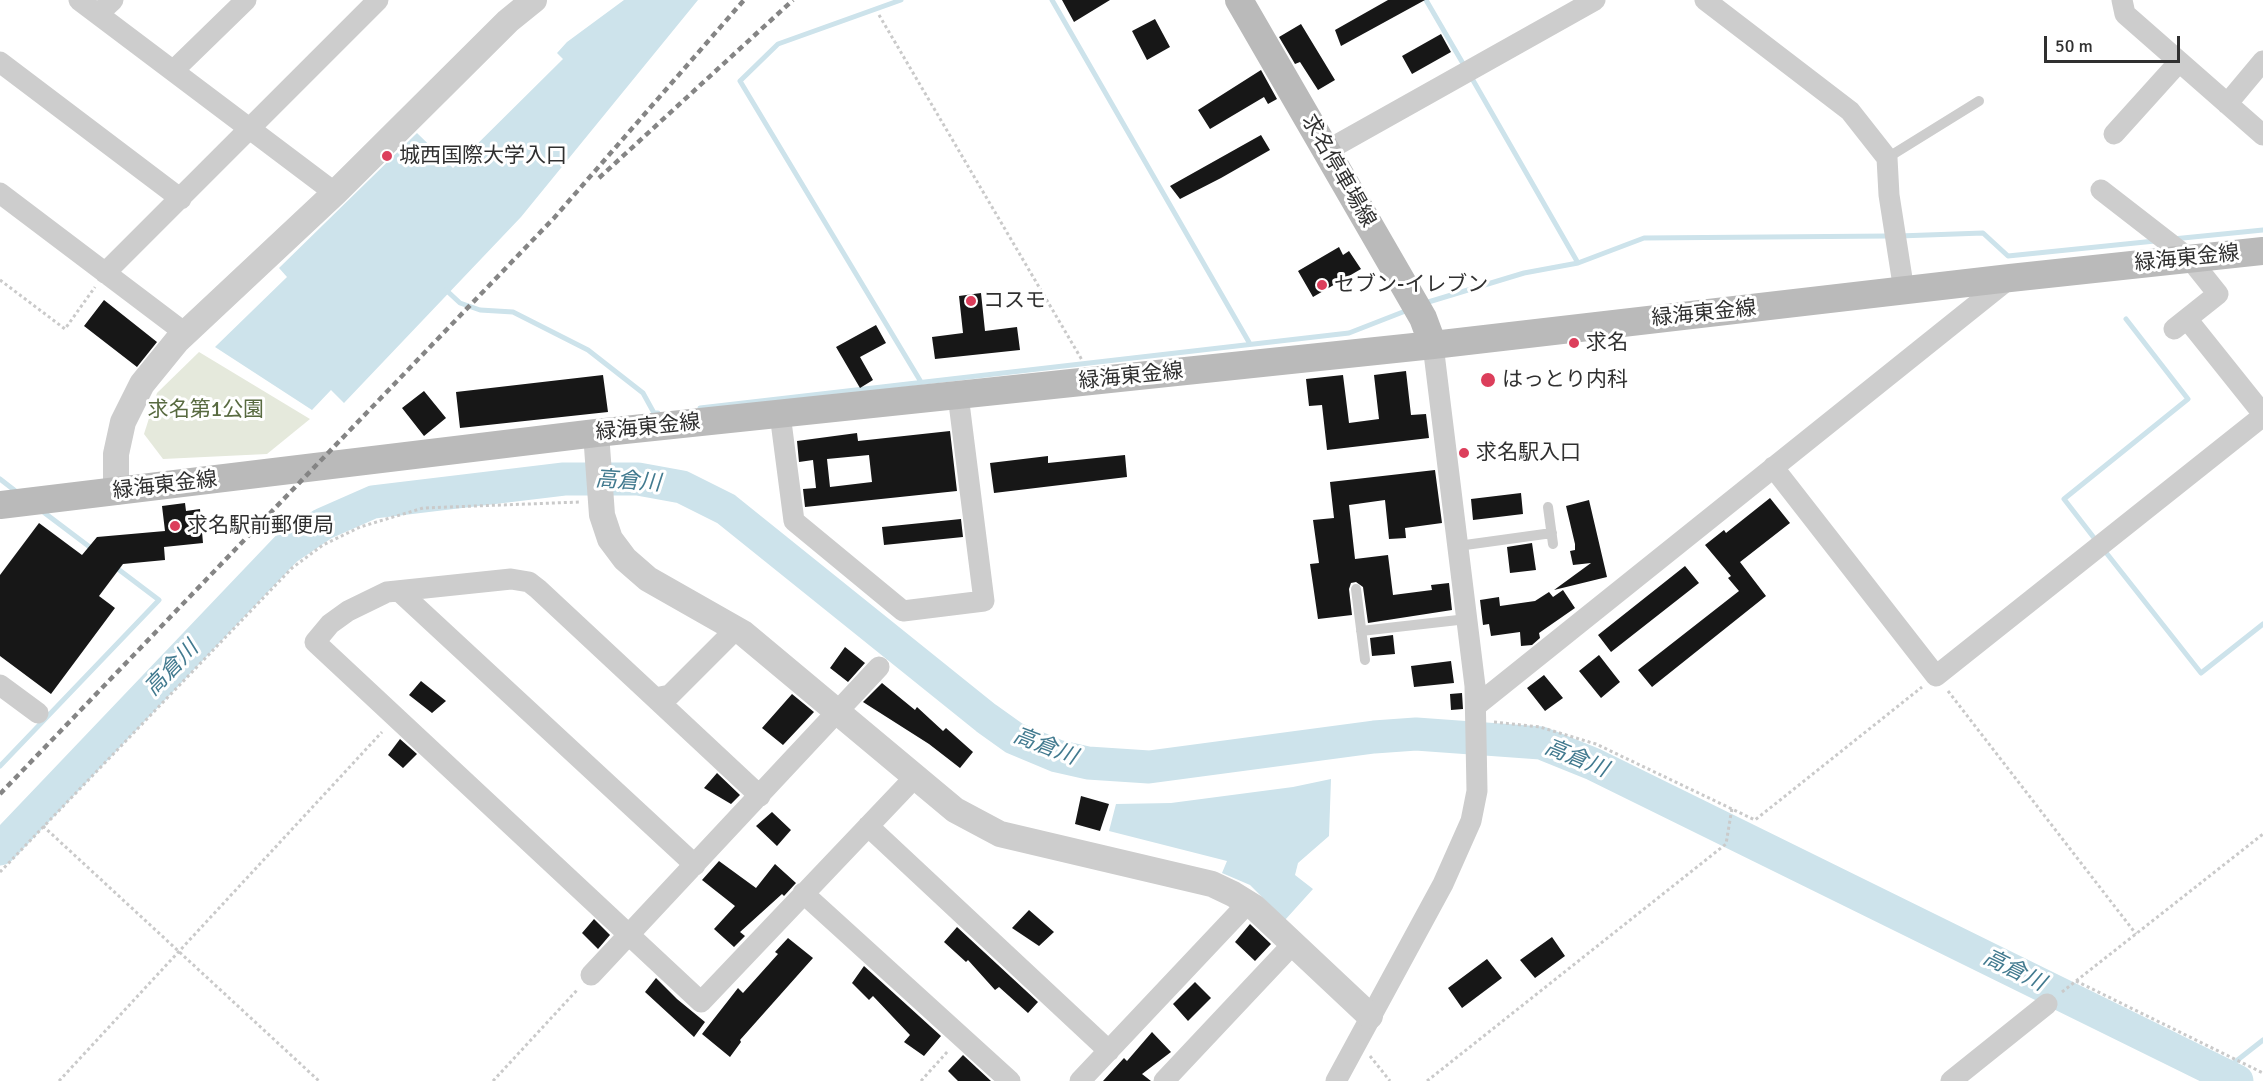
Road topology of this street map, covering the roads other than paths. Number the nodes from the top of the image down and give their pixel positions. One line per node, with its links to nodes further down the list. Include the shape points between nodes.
1 (80, 0): 9 (street)
2 (246, 0): 13 (street)
3 (378, 0): 16 (street)
4 (1239, 0): 19 (main road, 求名停車場線)
5 (1595, 0): 19 (street)
6 (1705, 0): 20 (street, via 1850,111)
7 (2122, 0): 12 (street, via 2125,14)
8 (519, 4): 23 (street)
9 (106, 7): 13 (street)
10 (2263, 61): 15 (street)
11 (0, 62): 24 (street)
12 (2179, 62): 15 (street); 17 (street)
13 (173, 71): 16 (street)
14 (1979, 101): 20 (lane)
15 (2227, 104): 18 (street)
16 (250, 130): 23 (street); 24 (street)
17 (2114, 134)
18 (2263, 135)
19 (1326, 151): 31 (main road, 求名停車場線, via 1423,318)
20 (1887, 158): 29 (street)
21 (2101, 190): 26 (street)
22 (0, 193): 27 (street)
23 (335, 193): 30 (street)
24 (181, 199): 27 (street)
25 (2263, 251): 26 (main road, 緑海東金線)
26 (2190, 259): 28 (main road, 緑海東金線); 34 (street, via 2218,294 2180,324)
27 (105, 273): 30 (street)
28 (2010, 278): 29 (main road, 緑海東金線); 36 (street)
29 (1904, 291): 31 (main road, 緑海東金線)
30 (185, 333): 37 (street, via 142,384 123,422 116,454)
31 (1433, 345): 32 (main road, 緑海東金線); 40 (street)
32 (958, 395): 33 (main road, 緑海東金線); 33 (street, via 984,602 903,611 794,521)
33 (780, 414): 35 (main road, 緑海東金線)
34 (2263, 415): 36 (street, via 1936,676)
35 (596, 444): 37 (main road, 緑海東金線); 44 (street, via 602,515 610,539 625,559 648,579)
36 (1773, 467): 52 (street)
37 (116, 492): 38 (main road, 緑海東金線)
38 (0, 505)
39 (1548, 507): 40 (lane, via 1553,539)
40 (1458, 546): 43 (street)
41 (1356, 589): 45 (lane)
42 (399, 591): 49 (street, via 511,579 529,582); 56 (street); 59 (street, via 387,592 348,611 315,642)
43 (1467, 619): 45 (lane); 52 (street)
44 (736, 629): 49 (street, via 670,695); 50 (street)
45 (1361, 631): 46 (lane)
46 (1365, 660)
47 (879, 668): 50 (street)
48 (0, 685): 51 (street)
49 (655, 698): 54 (street)
50 (837, 712): 53 (street); 54 (street)
51 (38, 713)
52 (1477, 717): 63 (street, via 1479,765 1471,821 1443,884)
53 (915, 777): 55 (street); 58 (street, via 955,810 1000,834 1212,884)
54 (760, 796): 56 (street)
55 (868, 826): 57 (street); 64 (street)
56 (695, 865): 59 (street)
57 (803, 894): 59 (street, via 701,1002); 65 (street)
58 (1248, 903): 60 (street); 64 (street)
59 (630, 935): 61 (street)
60 (1292, 945): 63 (street); 67 (street)
61 (591, 975)
62 (2047, 1004): 69 (street)
63 (1370, 1016): 68 (street)
64 (1109, 1051): 66 (street)
65 (1010, 1081)
66 (1080, 1081)
67 (1164, 1081)
68 (1336, 1081)
69 (1951, 1081)

